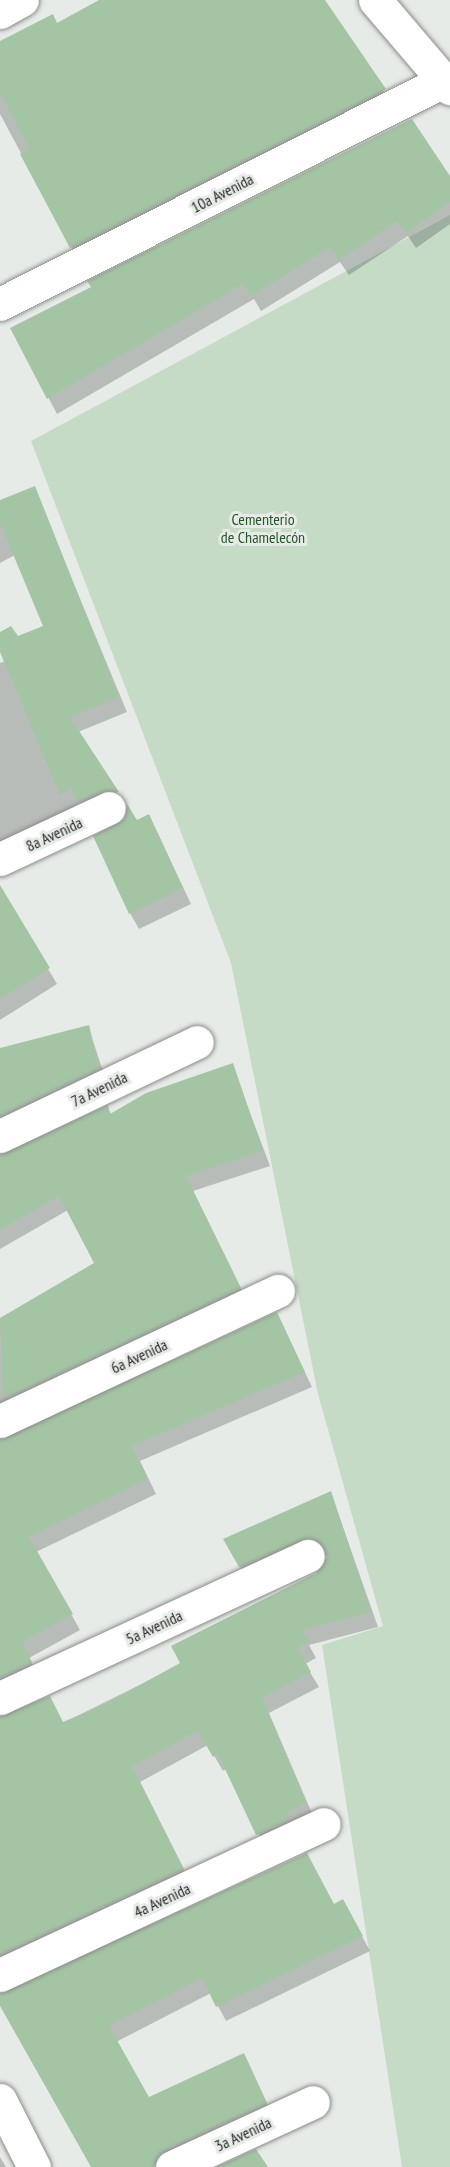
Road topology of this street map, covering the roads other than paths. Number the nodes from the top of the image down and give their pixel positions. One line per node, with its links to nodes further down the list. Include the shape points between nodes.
1 (22, 0): 3 (street)
2 (375, 0): 4 (street)
3 (0, 12)
4 (447, 85): 5 (street, 10a Avenida)
5 (0, 304)
6 (109, 808): 7 (street, 8a Avenida)
7 (0, 860)
8 (197, 1042): 9 (street, 7a Avenida)
9 (0, 1136)
10 (278, 1291): 11 (street, 6a Avenida)
11 (0, 1421)
12 (308, 1556): 13 (street, 5a Avenida)
13 (0, 1698)
14 (324, 1824): 15 (street, 4a Avenida)
15 (0, 1975)
16 (0, 2100): 18 (street)
17 (313, 2102): 19 (street, 3a Avenida)
18 (34, 2167)
19 (172, 2167)

